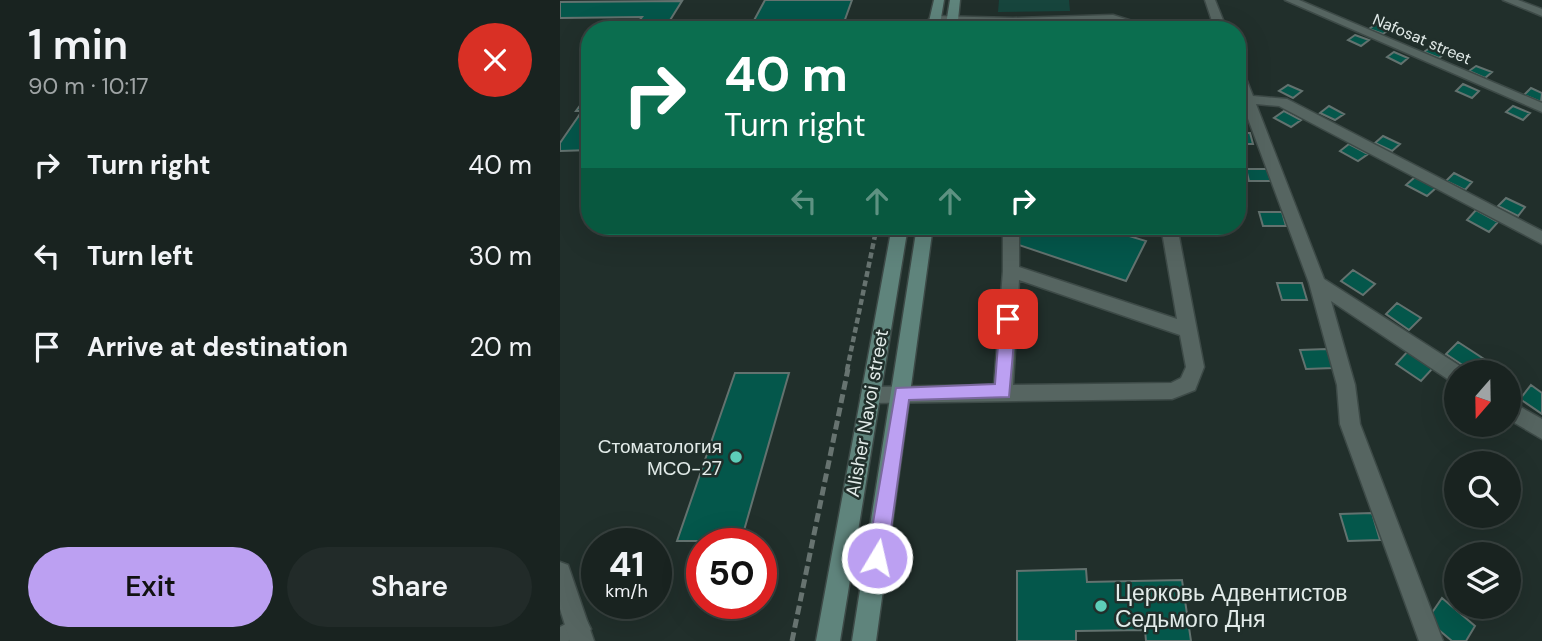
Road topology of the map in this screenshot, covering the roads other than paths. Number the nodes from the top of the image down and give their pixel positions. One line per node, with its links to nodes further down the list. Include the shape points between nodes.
1 (939, 0): 7 (main road)
2 (955, 0): 8 (main road)
3 (1210, 0): 11 (street)
4 (1290, 0): 14 (street, Nafosat street)
5 (1508, 0): 6 (street)
6 (1542, 13)
7 (935, 21)
8 (952, 21)
9 (1071, 21): 10 (street)
10 (1122, 21)
11 (1218, 21)
12 (1246, 95): 13 (street)
13 (1248, 100): 19 (street, via 1282,102); 21 (street)
14 (1542, 108)
15 (898, 235): 26 (main road, Alisher Navoi street)
16 (924, 235): 25 (main road, Alisher Navoi street)
17 (1011, 235): 20 (street)
18 (1171, 235): 22 (street)
19 (1542, 238)
20 (1012, 271): 22 (street); 24 (street)
21 (1317, 284): 23 (street); 33 (street, via 1346,385 1350,424)
22 (1188, 330): 24 (street, via 1195,368 1188,384 1172,391)
23 (1444, 366)
24 (1003, 392): 25 (street)
25 (902, 393): 26 (street); 32 (main road, Alisher Navoi street)
26 (870, 395): 31 (main road, Alisher Navoi street)
27 (1521, 416): 28 (street)
28 (1542, 430)
29 (560, 573): 30 (street)
30 (574, 637)
31 (828, 641)
32 (864, 641)
33 (1431, 641)

